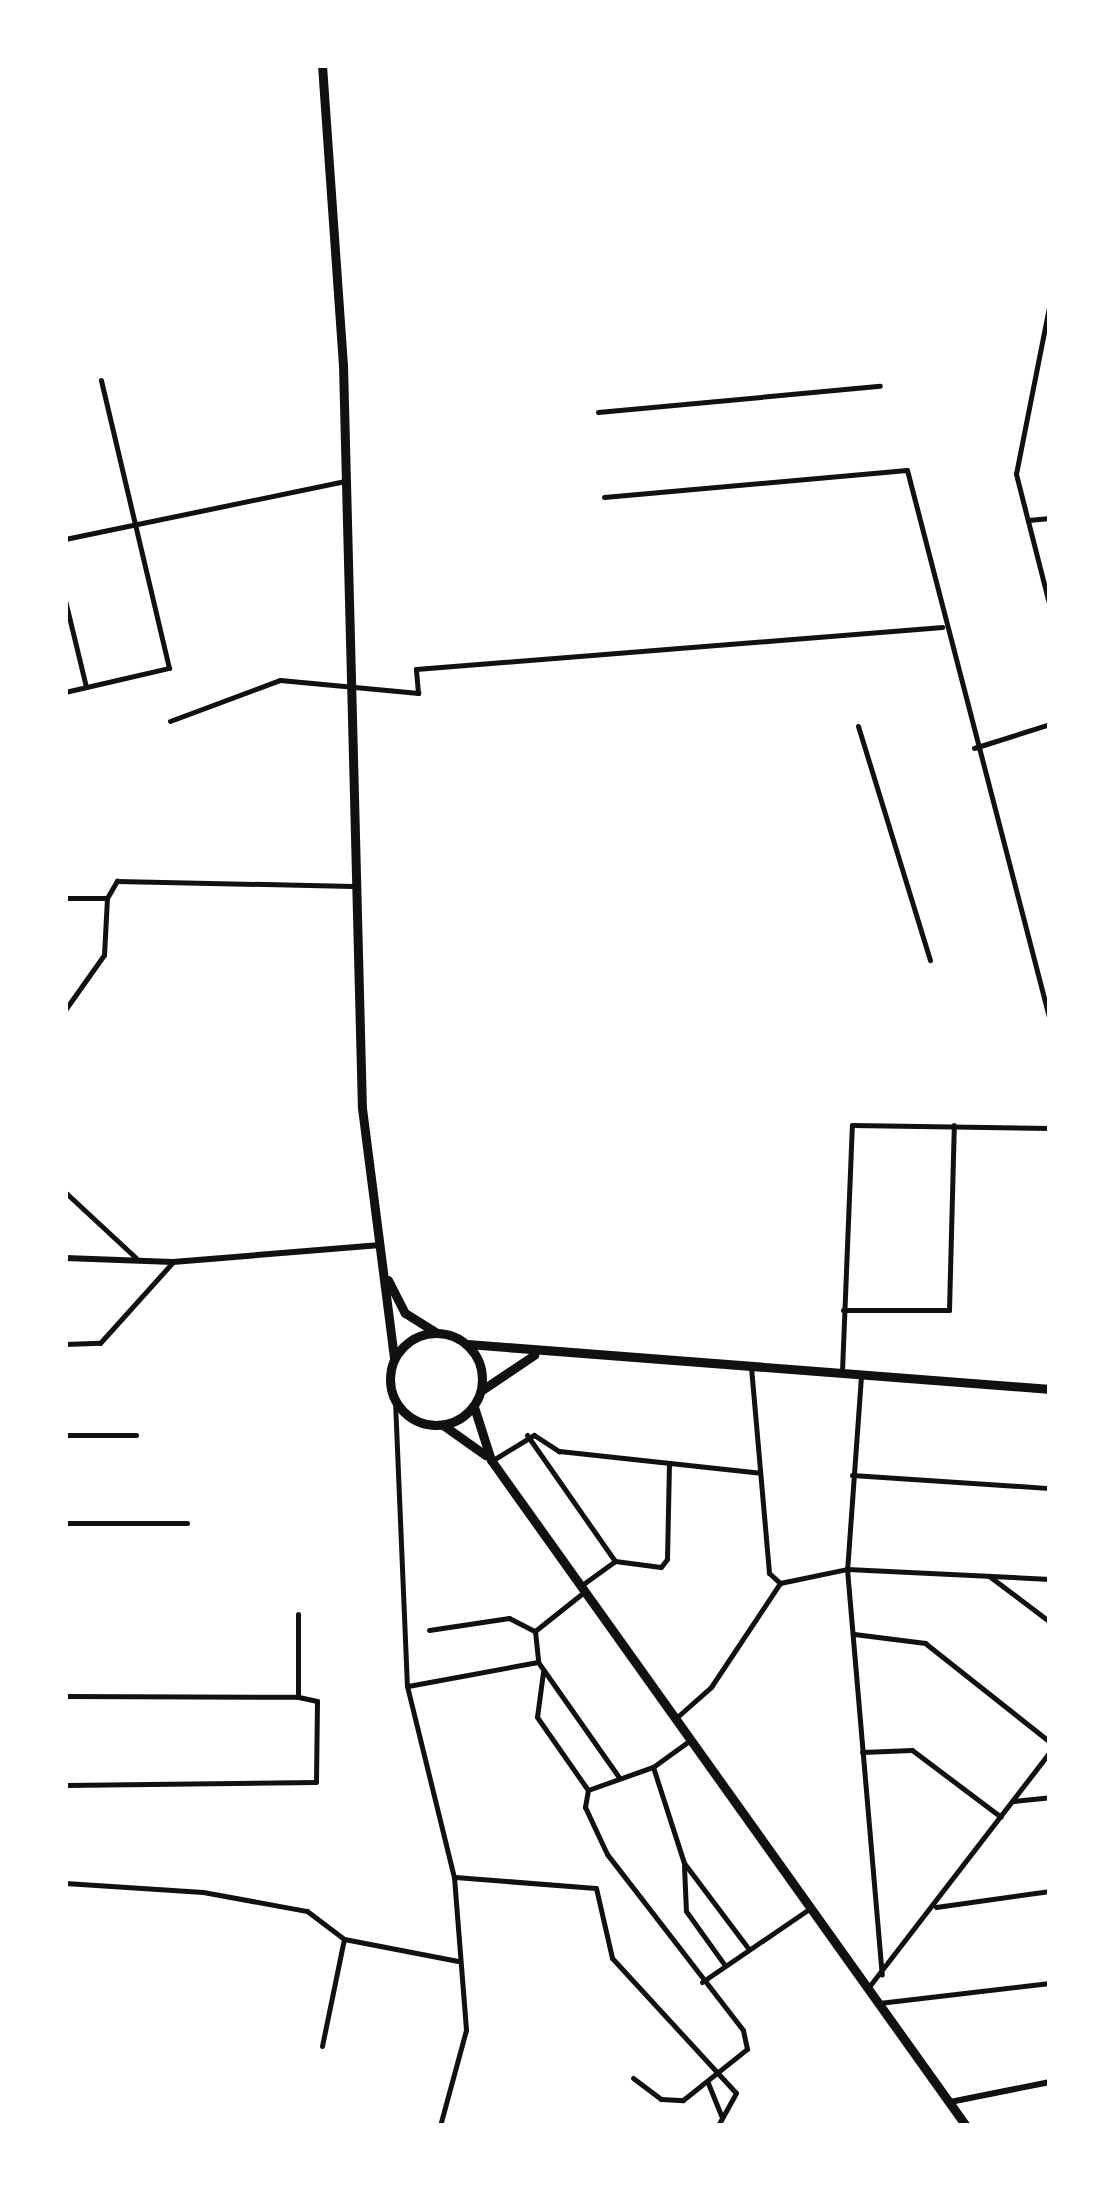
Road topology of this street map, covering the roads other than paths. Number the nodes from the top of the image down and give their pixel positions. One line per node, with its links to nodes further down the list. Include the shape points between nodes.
1 (322, 65): 6 (main road)
2 (1050, 302): 9 (street, via 1016,474)
3 (100, 380): 10 (street)
4 (880, 386): 5 (street)
5 (598, 412)
6 (345, 480): 10 (street); 15 (main road)
7 (604, 497): 14 (street, via 907,470)
8 (1050, 518): 9 (street)
9 (1028, 520): 13 (street)
10 (135, 524): 11 (street); 16 (street, via 169,668)
11 (65, 538)
12 (65, 600): 16 (street)
13 (1050, 607)
14 (942, 626): 15 (street, via 416,668 418,693); 21 (street)
15 (349, 682): 18 (street, via 280,680); 22 (main road)
16 (86, 687): 17 (street)
17 (65, 692)
18 (170, 721)
19 (1050, 724): 21 (street)
20 (858, 726): 25 (street)
21 (974, 748): 29 (street)
22 (353, 886): 24 (street, via 117,882); 33 (main road, via 362,1108)
23 (65, 898): 24 (street)
24 (107, 898): 27 (street, via 104,955)
25 (930, 960)
26 (65, 987): 27 (street)
27 (76, 987): 28 (street)
28 (65, 1010)
29 (1050, 1021)
30 (954, 1125): 31 (street); 38 (street, via 849,1129); 38 (street, via 948,1310)
31 (1050, 1128)
32 (65, 1192): 35 (street)
33 (380, 1244): 36 (street); 37 (main road)
34 (65, 1258): 35 (street)
35 (136, 1258): 36 (street)
36 (173, 1262): 40 (street, via 100,1343)
37 (382, 1264): 39 (main road, via 406,1312); 43 (main road)
38 (843, 1310): 45 (street)
39 (435, 1332): 41 (main road); 43 (main road)
40 (65, 1344)
41 (468, 1344): 42 (main road); 48 (main road)
42 (542, 1353): 44 (main road); 48 (main road, via 504,1368)
43 (394, 1359): 49 (main road)
44 (752, 1368): 45 (main road); 57 (street)
45 (842, 1374): 46 (main road)
46 (862, 1376): 47 (main road); 58 (street)
47 (1050, 1388)
48 (482, 1390): 50 (main road)
49 (395, 1400): 51 (main road, via 415,1421); 75 (street)
50 (474, 1407): 51 (main road); 55 (main road)
51 (443, 1426): 55 (main road)
52 (136, 1434): 54 (street)
53 (527, 1435): 55 (street); 56 (street, via 560,1451); 62 (street)
54 (65, 1436)
55 (491, 1461): 67 (main road)
56 (669, 1464): 57 (street); 62 (street, via 667,1559 661,1567)
57 (760, 1472): 66 (street, via 768,1574)
58 (852, 1475): 59 (street); 63 (street)
59 (1050, 1488)
60 (65, 1523): 61 (street)
61 (187, 1523)
62 (615, 1562): 67 (street)
63 (847, 1569): 64 (street); 66 (street); 72 (street)
64 (986, 1574): 65 (street); 69 (street)
65 (1050, 1580)
66 (780, 1583): 78 (street, via 712,1687)
67 (582, 1589): 71 (street); 78 (main road)
68 (298, 1614): 77 (street)
69 (1050, 1622)
70 (429, 1630): 71 (street, via 509,1618)
71 (535, 1630): 73 (street)
72 (854, 1634): 80 (street, via 925,1643); 81 (street)
73 (538, 1662): 74 (street); 75 (street)
74 (544, 1671): 84 (street); 86 (street, via 535,1682 537,1716)
75 (407, 1686): 91 (street)
76 (65, 1696): 77 (street)
77 (298, 1697): 85 (street, via 318,1701 316,1782)
78 (674, 1719): 79 (main road)
79 (689, 1741): 83 (street); 95 (main road)
80 (1050, 1742)
81 (862, 1752): 89 (street, via 912,1750); 100 (street)
82 (1050, 1752): 88 (street)
83 (654, 1766): 84 (street); 90 (street)
84 (618, 1776): 86 (street)
85 (65, 1785)
86 (588, 1790): 101 (street, via 585,1807 606,1854)
87 (1050, 1797): 88 (street)
88 (1014, 1801): 89 (street)
89 (1000, 1817): 94 (street)
90 (684, 1863): 97 (street); 99 (street, via 686,1911)
91 (454, 1877): 98 (street); 106 (street, via 596,1888 612,1958)
92 (65, 1883): 96 (street, via 203,1892 308,1912)
93 (1050, 1892): 94 (street)
94 (936, 1907): 100 (street)
95 (809, 1909): 97 (street); 103 (main road)
96 (344, 1939): 98 (street); 105 (street)
97 (748, 1948): 99 (street)
98 (458, 1961): 112 (street, via 466,2030)
99 (724, 1964): 101 (street)
100 (882, 1974): 103 (street)
101 (702, 1982): 106 (street, via 747,2041)
102 (1050, 1982): 104 (street)
103 (866, 1990): 104 (main road)
104 (876, 2003): 110 (main road)
105 (322, 2046)
106 (720, 2073): 109 (street); 111 (street, via 736,2096)
107 (633, 2078): 109 (street, via 669,2101)
108 (1050, 2082): 110 (street)
109 (708, 2083): 111 (street)
110 (950, 2102): 114 (main road)
111 (722, 2116): 113 (street)
112 (440, 2126)
113 (718, 2126)
114 (966, 2126)

